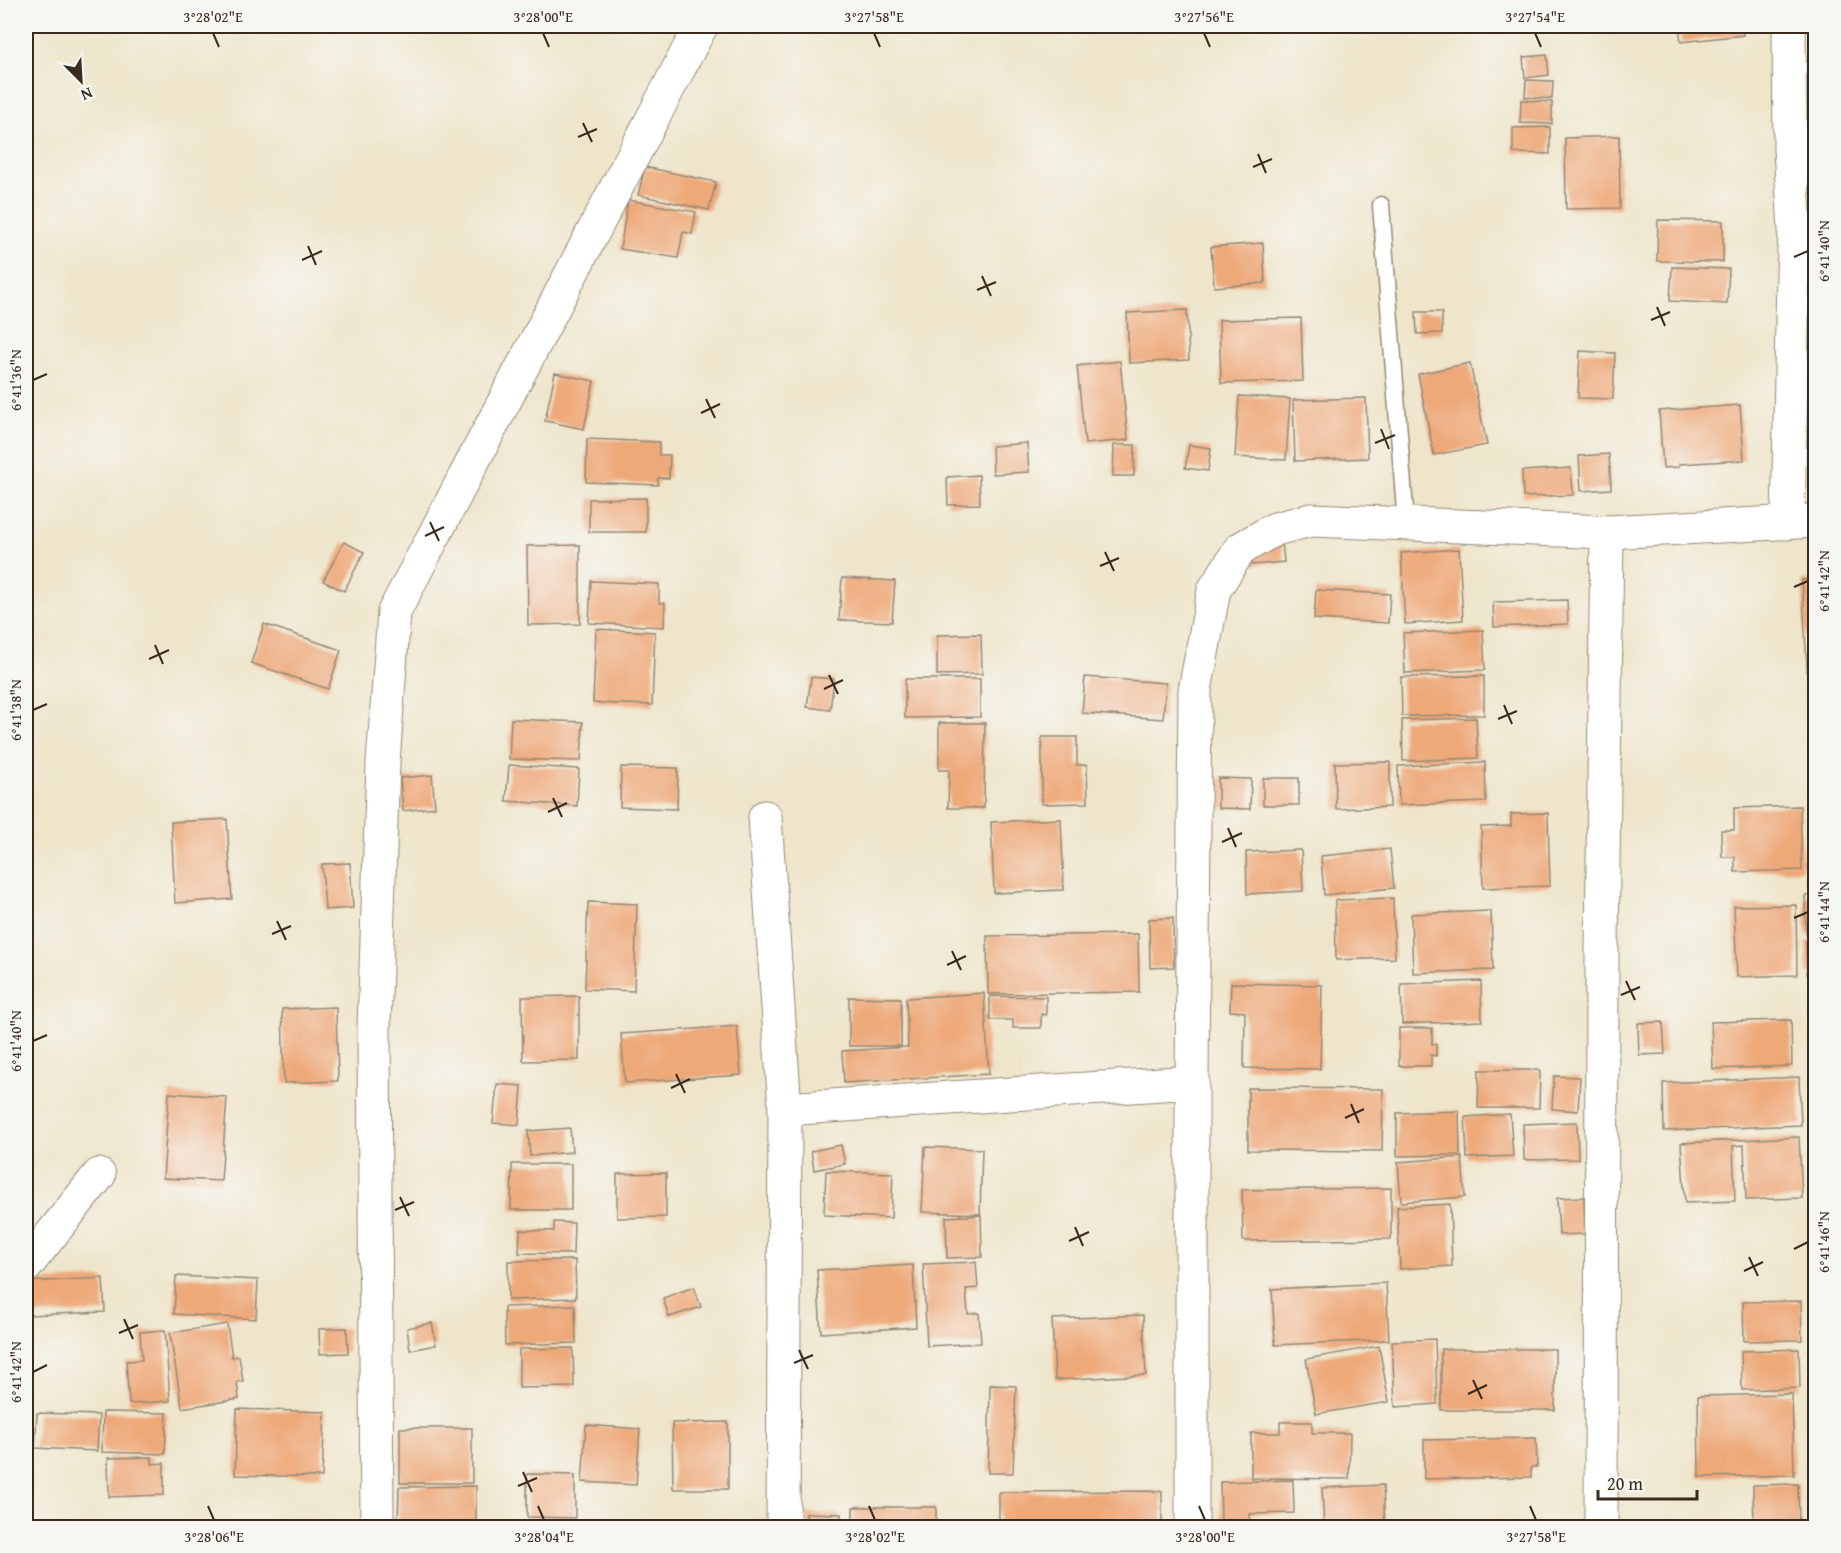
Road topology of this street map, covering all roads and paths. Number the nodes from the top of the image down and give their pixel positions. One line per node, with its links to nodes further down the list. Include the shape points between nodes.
1 (701, 26): 12 (street, via 394,612 383,762 374,1027)
2 (1789, 26): 4 (street)
3 (1381, 205): 5 (lane)
4 (1802, 522): 6 (street)
5 (1406, 523): 6 (street); 8 (street, via 1311,519 1275,529 1240,549 1214,590 1195,690)
6 (1607, 532): 15 (street)
7 (765, 817): 9 (street)
8 (1191, 1082): 9 (street); 14 (street)
9 (785, 1109): 13 (street)
10 (99, 1175): 11 (street)
11 (26, 1266)
12 (377, 1527)
13 (783, 1527)
14 (1192, 1527)
15 (1601, 1527)

